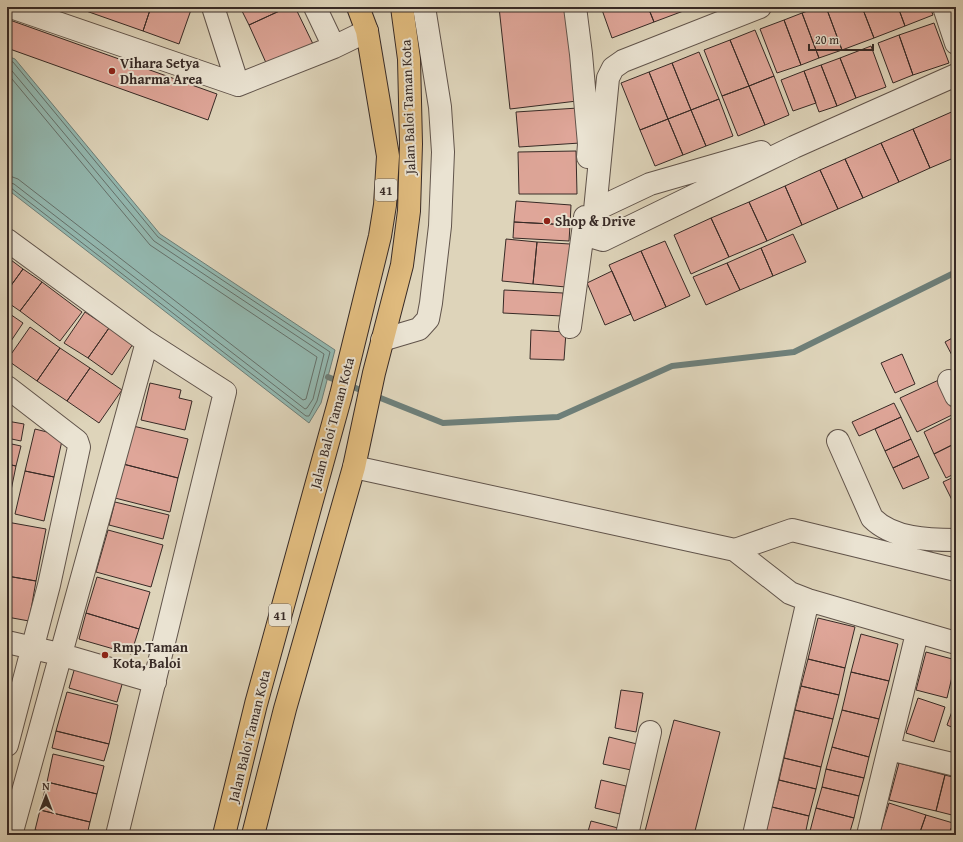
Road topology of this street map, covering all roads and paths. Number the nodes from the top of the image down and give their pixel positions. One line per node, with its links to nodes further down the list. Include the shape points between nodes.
1 (11, 7): 14 (street)
2 (213, 7): 14 (street)
3 (315, 7): 12 (street)
4 (358, 7): 10 (highway, Jalan Baloi Taman Kota / 41)
5 (402, 7): 19 (highway, Jalan Baloi Taman Kota / 41, via 409,59 409,211 402,265)
6 (424, 7): 19 (street, via 440,107 443,152 440,226 432,295 428,319 424,325 419,329)
7 (575, 7): 18 (street, via 589,144 585,216)
8 (760, 7): 16 (street, via 623,61 613,68 608,78)
9 (944, 7): 11 (street)
10 (367, 31): 12 (street); 34 (highway, Jalan Baloi Taman Kota / 41, via 388,156 380,236 342,395)
11 (956, 43)
12 (334, 47): 14 (street)
13 (956, 74): 15 (street)
14 (238, 85)
15 (794, 147): 16 (street, via 764,151 650,184); 16 (street, via 603,240 593,237 589,226)
16 (595, 210)
17 (7, 240): 20 (street)
18 (570, 327)
19 (382, 340): 23 (highway, Jalan Baloi Taman Kota / 41)
20 (146, 341): 32 (street, via 113,468); 33 (street, via 225,392)
21 (7, 387): 31 (street, via 77,441 79,447)
22 (838, 441): 24 (street, via 872,518 877,523 886,529 926,540)
23 (354, 467): 25 (street); 35 (highway, Jalan Baloi Taman Kota / 41)
24 (956, 540)
25 (735, 550): 26 (street, via 792,530); 27 (street, via 790,593)
26 (956, 570)
27 (808, 600): 28 (street); 45 (street)
28 (917, 633): 30 (street); 38 (street)
29 (7, 642): 31 (street)
30 (956, 643)
31 (33, 648): 32 (street); 37 (street)
32 (59, 654): 33 (street); 40 (street)
33 (155, 682): 41 (street)
34 (256, 704): 35 (highway); 42 (highway, Jalan Baloi Taman Kota / 41)
35 (285, 709): 43 (highway, Jalan Baloi Taman Kota / 41)
36 (650, 732): 44 (street)
37 (7, 745)
38 (888, 749): 39 (street); 46 (street)
39 (956, 765)
40 (11, 835)
41 (117, 835)
42 (224, 835)
43 (253, 835)
44 (627, 835)
45 (754, 835)
46 (868, 835)

